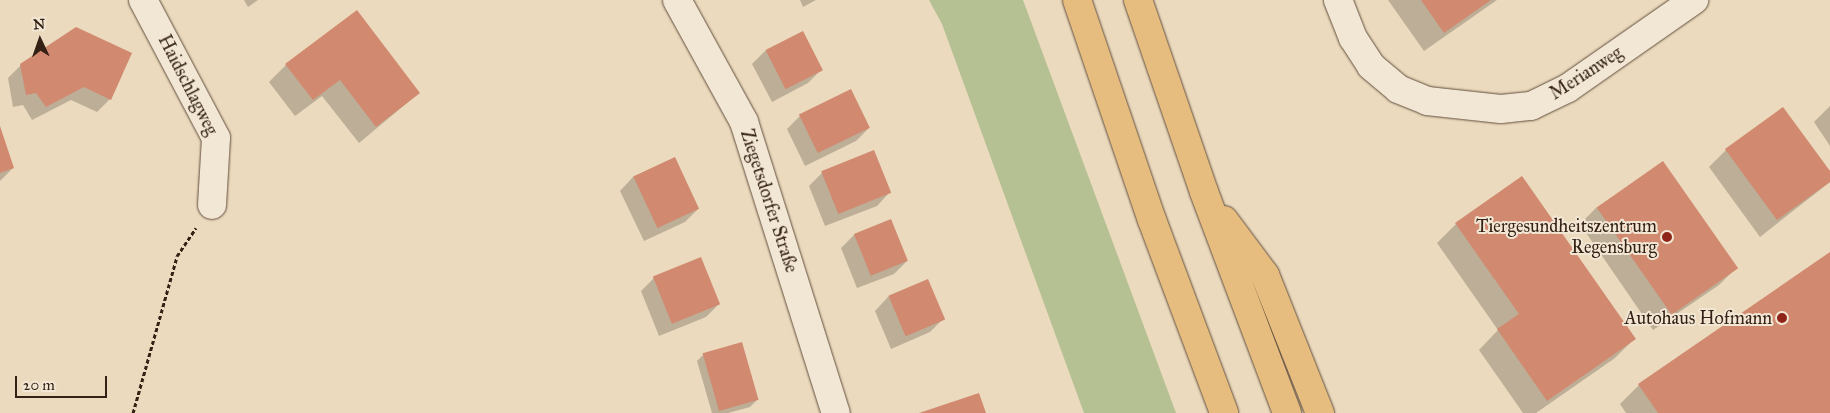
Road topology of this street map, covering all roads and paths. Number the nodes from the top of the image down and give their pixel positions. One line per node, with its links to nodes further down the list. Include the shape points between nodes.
1 (143, 0): 8 (street, Haidschlagweg, via 216,138)
2 (677, 0): 10 (street, Ziegetsdorfer Straße, via 744,122)
3 (1077, 0): 11 (highway, via 1152,220)
4 (1138, 0): 7 (highway)
5 (1338, 0): 6 (street, Merianweg, via 1353,38 1371,66 1398,89 1427,101 1501,109 1531,106 1568,88)
6 (1694, 0)
7 (1204, 192): 12 (highway); 13 (highway, via 1265,275)
8 (212, 205): 9 (path, via 177,256)
9 (133, 413)
10 (836, 413)
11 (1224, 413)
12 (1287, 413)
13 (1320, 413)

